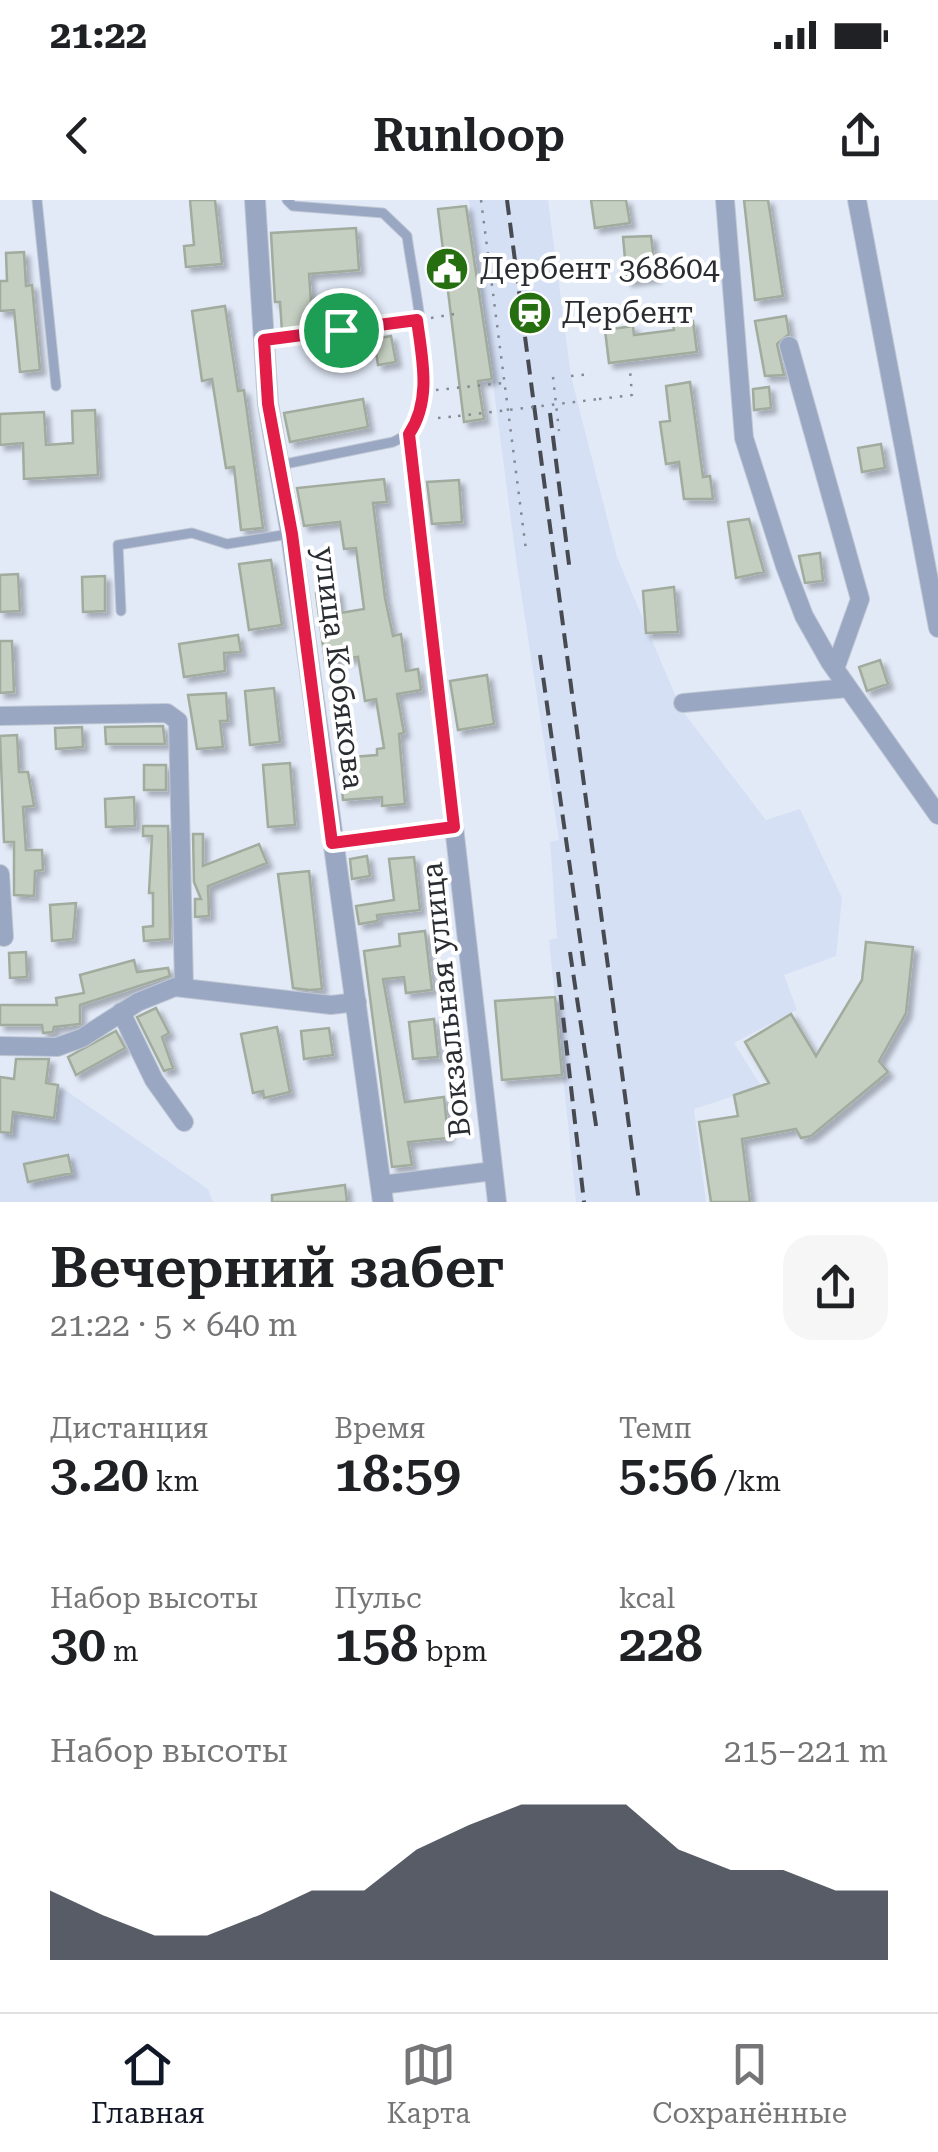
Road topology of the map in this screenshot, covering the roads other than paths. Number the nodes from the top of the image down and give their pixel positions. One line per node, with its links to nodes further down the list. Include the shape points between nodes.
1 (38, 200): 7 (lane)
2 (256, 200): 9 (street, улица Кобякова, via 268,404)
3 (286, 200): 8 (lane, Вокзальная улица, via 293,206 383,213 407,236 423,392)
4 (725, 200): 13 (street, via 744,438 791,582)
5 (857, 200): 12 (street)
6 (789, 346): 13 (street, via 860,599)
7 (56, 386)
8 (409, 434): 9 (lane); 18 (street, Вокзальная улица)
9 (280, 465): 10 (street, улица Кобякова)
10 (292, 534): 11 (lane, via 227,544 192,533 118,545); 19 (street, улица Кобякова)
11 (121, 610)
12 (938, 628)
13 (835, 669): 14 (street)
14 (848, 688): 15 (street); 17 (street)
15 (683, 702)
16 (0, 716): 22 (street, via 167,714 178,722)
17 (938, 816)
18 (454, 827): 19 (street); 27 (street, Вокзальная улица)
19 (332, 843): 23 (street, улица Кобякова)
20 (0, 874): 21 (street)
21 (4, 938)
22 (184, 986): 23 (street, via 331,1005); 24 (street)
23 (357, 1002): 28 (street, улица Кобякова)
24 (120, 1012): 25 (street, via 82,1038 56,1046); 26 (street)
25 (0, 1046)
26 (184, 1122)
27 (493, 1171): 28 (street); 29 (street, Вокзальная улица)
28 (382, 1193)
29 (497, 1202)

